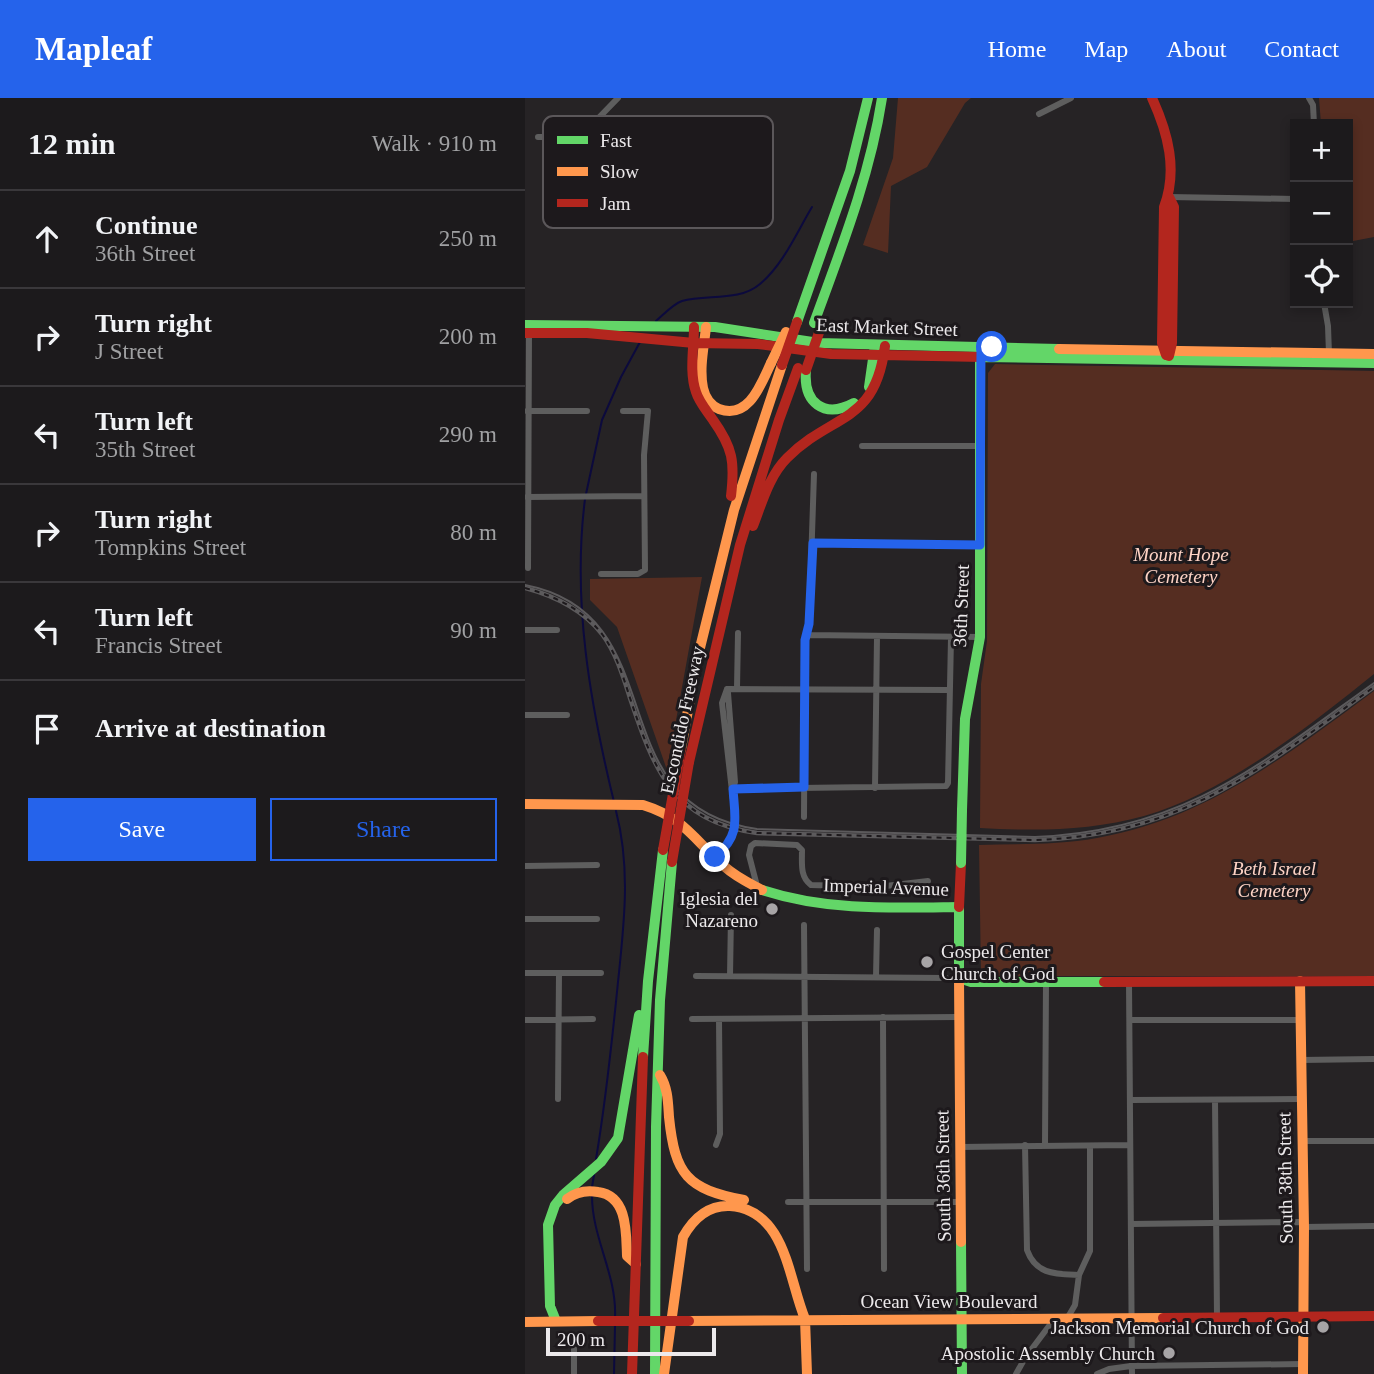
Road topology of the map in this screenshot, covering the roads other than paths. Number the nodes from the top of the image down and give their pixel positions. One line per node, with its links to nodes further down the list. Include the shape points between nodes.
1 (618, 98): 8 (street)
2 (865, 98): 25 (main road, bridge, via 850,171 818,258 808,267)
3 (882, 98): 26 (main road, Escondido Freeway, via 866,175)
4 (1071, 98): 7 (street)
5 (1152, 98): 12 (main road, via 1170,150)
6 (1309, 98): 9 (street)
7 (1039, 114)
8 (600, 116)
9 (1314, 119)
10 (538, 137): 11 (street)
11 (543, 137)
12 (1170, 197): 13 (street); 21 (main road, via 1174,207 1173,343)
13 (1290, 199)
14 (1325, 308): 23 (street)
15 (695, 327): 16 (main road, East Market Street); 17 (main road, East Market Street); 18 (main road)
16 (706, 327): 18 (main road); 19 (main road, East Market Street)
17 (527, 329): 18 (main road, East Market Street); 27 (street)
18 (700, 343): 19 (main road, East Market Street, via 758,344 831,354); 25 (main road, via 702,387 710,403 722,410 741,410 751,402); 35 (main road, via 694,383 733,452)
19 (880, 350): 20 (main road, East Market Street); 26 (main road, via 870,386 857,402 841,410 821,408 813,402 804,388); 40 (main road, via 878,384 867,403 784,460)
20 (980, 353): 21 (main road, East Market Street); 31 (main road, 36th Street)
21 (1168, 354): 23 (main road, East Market Street)
22 (1374, 354): 23 (main road, East Market Street)
23 (1329, 358): 24 (main road, East Market Street)
24 (1374, 363)
25 (776, 364): 35 (main road, Escondido Freeway)
26 (802, 369): 40 (main road, Escondido Freeway, via 771,446)
27 (527, 411): 28 (street); 34 (street)
28 (587, 411)
29 (623, 411): 33 (street, via 648,411)
30 (862, 446): 31 (street)
31 (979, 446): 38 (main road, 36th Street)
32 (814, 474): 37 (street)
33 (644, 496): 34 (street); 41 (street, via 645,570)
34 (527, 497): 36 (street)
35 (734, 510): 80 (main road, Escondido Freeway, bridge, via 697,660 663,850)
36 (526, 540): 39 (street)
37 (813, 543): 38 (street); 45 (street)
38 (980, 545): 47 (main road, 36th Street)
39 (528, 568)
40 (734, 568): 97 (main road, Escondido Freeway, bridge, via 689,762 672,862)
41 (601, 574)
42 (525, 630): 43 (street)
43 (557, 630)
44 (738, 633): 49 (street)
45 (807, 635): 46 (street); 50 (street)
46 (877, 637): 48 (street); 51 (street)
47 (980, 637): 48 (street); 65 (main road, 36th Street, bridge, via 965,719)
48 (951, 638): 52 (street, 36th Street)
49 (737, 688): 50 (street); 57 (street, via 727,689 722,703)
50 (804, 688): 51 (street); 55 (street)
51 (878, 690): 52 (street); 56 (street)
52 (950, 690): 56 (street, 36th Street, via 946,786)
53 (525, 715): 54 (street)
54 (567, 715)
55 (804, 787): 56 (street); 57 (street); 59 (street)
56 (875, 788)
57 (733, 789): 60 (street, via 736,829)
58 (525, 804): 60 (main road, Imperial Avenue, via 643,805 667,812)
59 (804, 817)
60 (715, 857): 64 (main road, Imperial Avenue)
61 (597, 865): 62 (street)
62 (525, 866)
63 (927, 881): 64 (street, via 877,887 811,885 805,881 802,850 797,845 755,843 749,855)
64 (757, 888): 65 (main road, Imperial Avenue, via 835,905)
65 (959, 907): 79 (main road, Imperial Avenue)
66 (731, 915): 75 (street)
67 (525, 919): 68 (street)
68 (597, 919)
69 (804, 925): 77 (street)
70 (877, 930): 76 (street)
71 (525, 973): 72 (street)
72 (559, 973): 73 (street); 92 (street)
73 (601, 973)
74 (696, 976): 75 (street)
75 (730, 976): 77 (street)
76 (876, 976): 77 (street); 78 (street)
77 (804, 977): 85 (street)
78 (946, 978)
79 (959, 978): 83 (main road); 87 (main road, South 36th Street)
80 (648, 981): 110 (main road, via 618,1138); 119 (main road, Escondido Freeway)
81 (1300, 981): 82 (main road); 84 (main road); 94 (main road, South 38th Street)
82 (1374, 981)
83 (1046, 982): 84 (main road); 106 (street)
84 (1129, 982): 93 (street)
85 (803, 1017): 86 (street); 90 (street); 112 (street)
86 (883, 1017): 87 (street); 113 (street)
87 (958, 1017): 109 (main road, South 36th Street)
88 (593, 1019): 92 (street)
89 (692, 1019): 90 (street)
90 (719, 1019): 104 (street, via 720,1134)
91 (525, 1020): 92 (street)
92 (559, 1020): 98 (street)
93 (1130, 1020): 94 (street); 100 (street)
94 (1301, 1020): 96 (main road, South 38th Street)
95 (1374, 1059): 96 (street)
96 (1301, 1060): 99 (main road, South 38th Street)
97 (658, 1071): 130 (main road, via 666,1085 676,1157 685,1176 698,1187 746,1201 769,1214 795,1260); 138 (main road, Escondido Freeway)
98 (558, 1099)
99 (1301, 1099): 101 (street); 102 (main road, South 38th Street)
100 (1130, 1100): 101 (street); 107 (street)
101 (1215, 1100): 115 (street)
102 (1303, 1141): 103 (street); 117 (main road, South 38th Street)
103 (1374, 1141)
104 (716, 1145)
105 (1025, 1145): 106 (street); 109 (street); 122 (street, via 1030,1260 1045,1272)
106 (1045, 1145): 108 (street)
107 (1131, 1145): 108 (street); 116 (street)
108 (1090, 1146): 122 (street, via 1090,1251)
109 (961, 1147): 114 (main road, South 36th Street)
110 (581, 1186): 119 (main road, via 617,1200 625,1217 627,1256); 131 (main road, via 561,1204 554,1224)
111 (788, 1202): 112 (street)
112 (805, 1202): 113 (street); 120 (street)
113 (883, 1202): 114 (street); 121 (street)
114 (961, 1202): 128 (main road, South 36th Street)
115 (1216, 1223): 116 (street); 117 (street); 123 (street)
116 (1131, 1224): 127 (street)
117 (1303, 1225): 118 (street); 124 (main road, South 38th Street)
118 (1374, 1226)
119 (636, 1264): 137 (main road, Escondido Freeway)
120 (807, 1269)
121 (884, 1269)
122 (1079, 1275): 126 (street, via 1075,1305)
123 (1217, 1316): 124 (main road, Ocean View Boulevard); 127 (main road, Ocean View Boulevard)
124 (1302, 1316): 125 (main road, Ocean View Boulevard); 134 (main road, South 38th Street)
125 (1374, 1316)
126 (1068, 1317): 127 (main road, Ocean View Boulevard); 129 (main road, Ocean View Boulevard)
127 (1132, 1317): 135 (street)
128 (961, 1318): 129 (main road, Ocean View Boulevard); 130 (main road, Ocean View Boulevard); 141 (main road, South 36th Street)
129 (1055, 1318): 142 (street)
130 (805, 1319): 131 (main road, Ocean View Boulevard, bridge); 139 (main road, via 781,1245 764,1218 740,1206 714,1208 690,1224 683,1237); 140 (main road)
131 (556, 1321): 132 (main road, Ocean View Boulevard)
132 (525, 1322)
133 (574, 1349): 136 (street)
134 (1303, 1369): 135 (street)
135 (1131, 1370): 143 (street, via 1109,1369)
136 (574, 1374)
137 (632, 1374)
138 (655, 1374)
139 (664, 1374)
140 (807, 1374)
141 (962, 1374)
142 (1016, 1374)
143 (1097, 1374)

